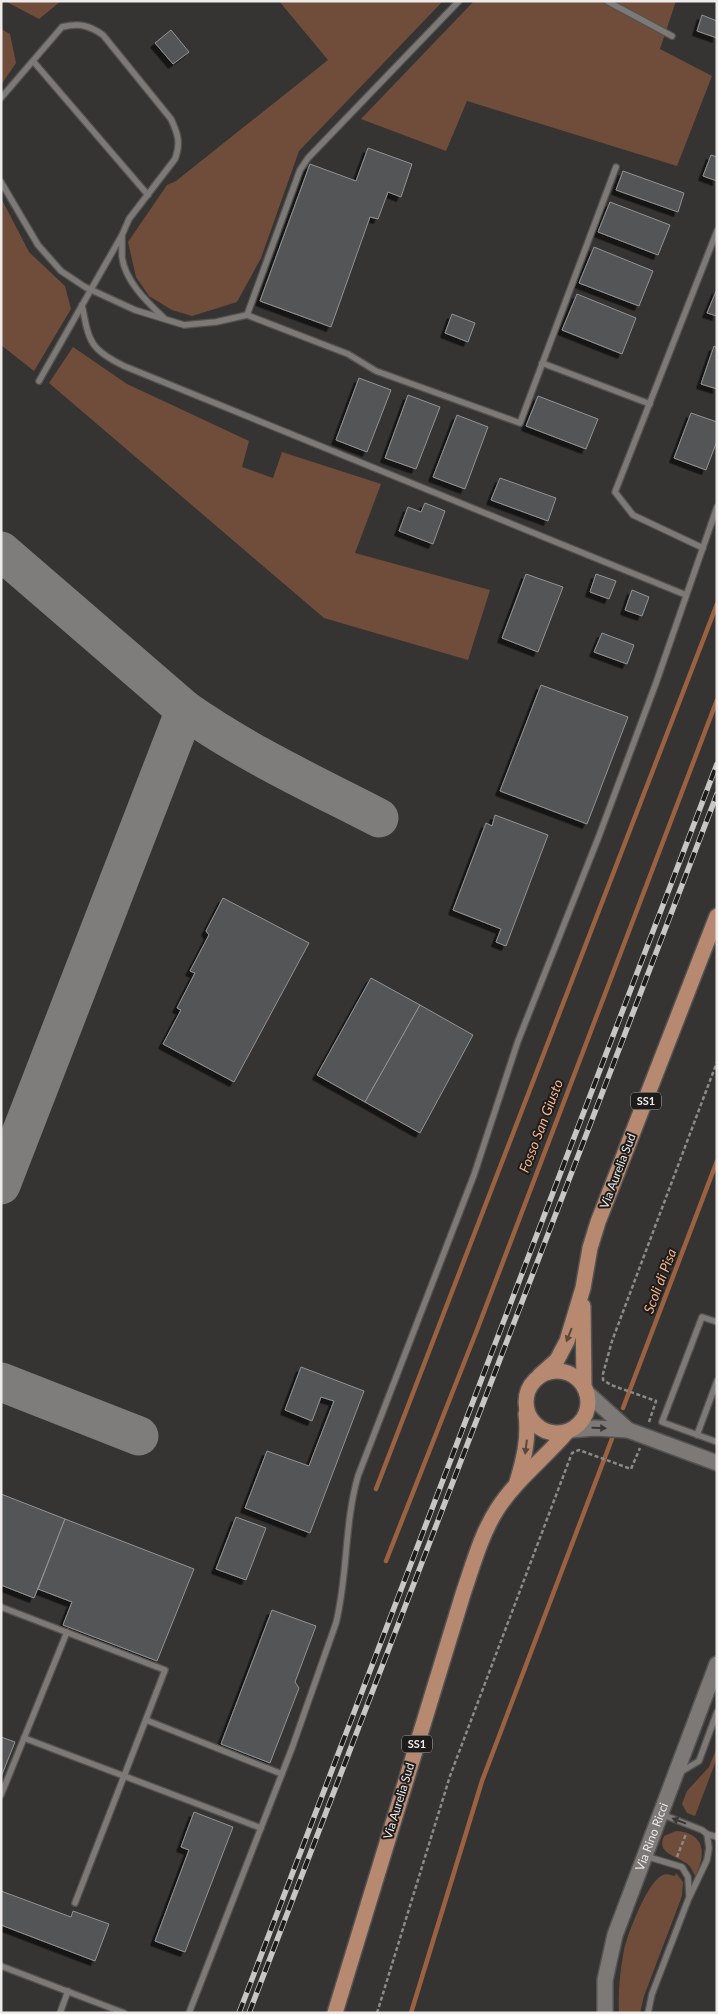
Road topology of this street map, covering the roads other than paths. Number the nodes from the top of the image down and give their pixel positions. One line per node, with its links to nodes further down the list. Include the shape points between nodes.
1 (459, 1): 13 (lane, via 308,158 300,170)
2 (607, 1): 3 (lane)
3 (672, 36)
4 (33, 61): 5 (lane); 8 (lane); 8 (lane, via 62,27 75,24 91,26 103,35 171,119 179,135 175,159)
5 (1, 98)
6 (616, 167): 15 (lane)
7 (1, 182): 11 (lane, via 38,246 61,270)
8 (148, 195): 10 (lane, via 129,219)
9 (717, 231): 17 (lane)
10 (122, 235): 11 (lane); 14 (lane, via 122,259 131,280 142,298)
11 (91, 289): 12 (lane); 14 (lane, via 135,310)
12 (82, 305): 16 (lane); 20 (lane, via 88,339 106,357 124,366)
13 (247, 315): 14 (lane, via 184,325); 15 (lane, via 348,354 376,371 520,422)
14 (165, 319)
15 (542, 364): 17 (lane)
16 (39, 381)
17 (650, 404): 19 (lane, via 615,492 632,515)
18 (717, 507): 19 (lane)
19 (703, 548): 20 (lane)
20 (686, 595): 40 (lane, via 599,836 518,1041 474,1175 358,1476 349,1514 341,1603 336,1624)
21 (717, 916): 22 (main road, Via Aurelia Sud / SS1, via 598,1222)
22 (582, 1288): 24 (main road, SS1, one-way to 24, via 562,1352); 26 (main road, SS1)
23 (717, 1322): 30 (lane, via 702,1317 662,1422)
24 (540, 1375): 26 (main road, via 562,1371 575,1377); 27 (main road, SS1, via 527,1391)
25 (717, 1381): 30 (lane)
26 (585, 1390): 28 (street); 29 (main road, SS1, via 588,1402 585,1416)
27 (526, 1410): 29 (main road, via 540,1429 552,1433); 33 (main road, SS1, one-way to 33, via 526,1454)
28 (628, 1430): 29 (street, one-way to 28, via 595,1428); 32 (street)
29 (569, 1431): 33 (main road, SS1)
30 (697, 1435): 31 (lane)
31 (717, 1442)
32 (717, 1463)
33 (517, 1483): 56 (main road, Via Aurelia Sud / SS1, via 486,1530 463,1594)
34 (1, 1606): 35 (lane)
35 (67, 1632): 38 (lane, via 165,1670); 39 (lane)
36 (716, 1669): 41 (street, Via Rino Ricci)
37 (717, 1712): 41 (lane, via 699,1761)
38 (146, 1720): 40 (lane); 42 (lane)
39 (24, 1738): 42 (lane); 43 (lane)
40 (282, 1774): 45 (lane)
41 (675, 1775): 44 (street, Via Rino Ricci)
42 (124, 1776): 45 (lane); 50 (lane)
43 (1, 1795)
44 (661, 1814): 46 (lane, one-way to 44); 48 (street, Via Rino Ricci)
45 (261, 1828): 55 (lane)
46 (707, 1834): 47 (lane); 49 (lane, via 707,1860)
47 (717, 1837)
48 (644, 1856): 49 (lane, via 682,1867 688,1877); 57 (street, Via Rino Ricci, via 610,1952 605,1980)
49 (688, 1900): 58 (lane, via 652,1994)
50 (75, 1903)
51 (1, 1966): 52 (lane)
52 (68, 1991): 53 (lane); 54 (lane)
53 (60, 2013)
54 (124, 2013)
55 (189, 2013)
56 (335, 2013)
57 (605, 2013)
58 (648, 2013)

